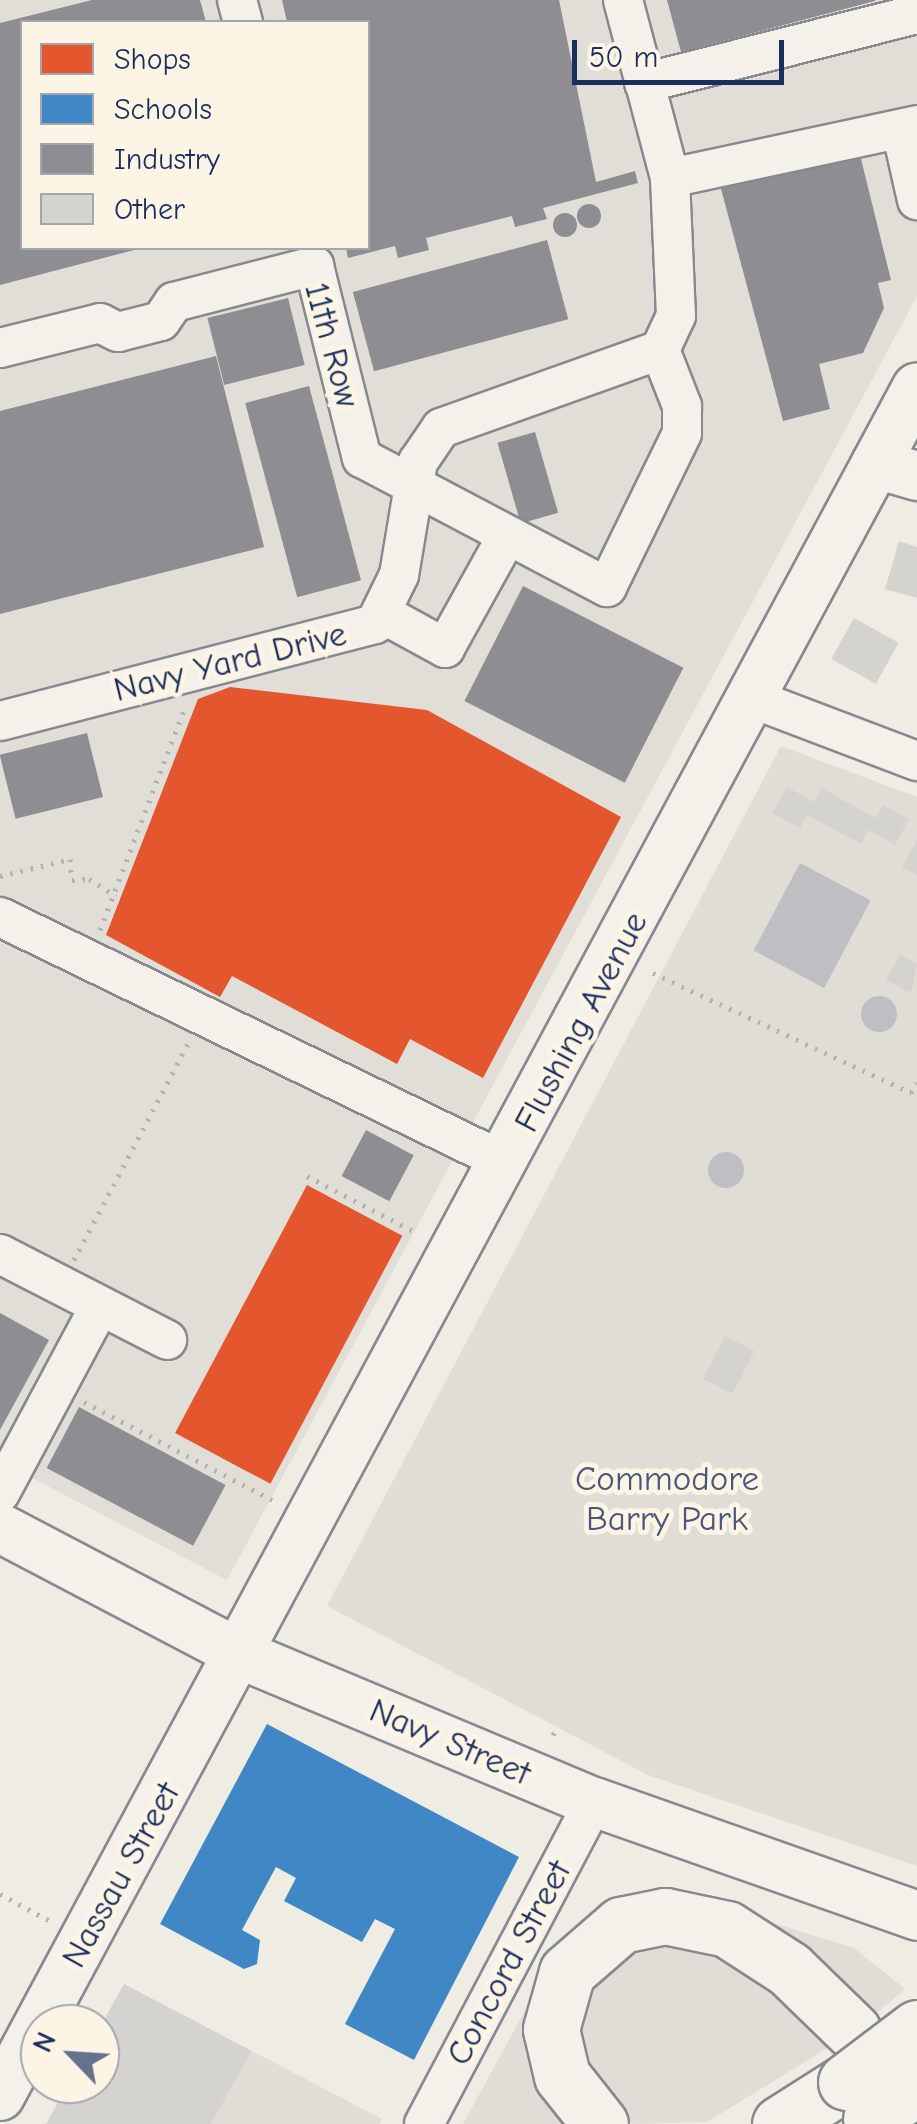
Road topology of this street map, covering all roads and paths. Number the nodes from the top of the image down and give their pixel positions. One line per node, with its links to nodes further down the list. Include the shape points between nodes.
1 (623, 0): 3 (street)
2 (917, 14): 3 (street)
3 (644, 83): 5 (street)
4 (909, 127): 5 (street); 6 (street)
5 (670, 178): 8 (street, via 676,316)
6 (917, 200)
7 (0, 348): 11 (street, 11th Row, via 100,323 118,332 161,321 174,302 314,266 362,458)
8 (660, 350): 11 (street, Navy Yard Drive, via 450,421 424,448); 12 (street, via 682,406 682,433 607,587)
9 (917, 387): 10 (main road, Flushing Avenue)
10 (896, 470): 15 (main road, Flushing Avenue)
11 (411, 486): 12 (street); 13 (street, Navy Yard Drive, via 399,575)
12 (507, 536): 13 (street, via 445,648)
13 (383, 614): 16 (street, Navy Yard Drive, via 367,626)
14 (189, 696): 19 (path)
15 (751, 698): 17 (street); 25 (main road, Flushing Avenue)
16 (0, 721)
17 (917, 762)
18 (0, 876): 19 (path, via 70,860 72,880 89,878)
19 (116, 896): 21 (path)
20 (0, 916): 23 (street)
21 (98, 933)
22 (653, 973): 24 (path, via 911,1093)
23 (203, 1017): 25 (street); 29 (path)
24 (917, 1083)
25 (505, 1162): 36 (main road, Flushing Avenue)
26 (307, 1176): 27 (path)
27 (413, 1231)
28 (0, 1254): 29 (street)
29 (60, 1285): 30 (street)
30 (100, 1306): 31 (street); 33 (street)
31 (166, 1340)
32 (76, 1398): 34 (path)
33 (0, 1493)
34 (272, 1500)
35 (0, 1528): 36 (main road, Navy Street)
36 (242, 1655): 39 (main road, Navy Street); 42 (main road, Nassau Street)
37 (557, 1727): 38 (path)
38 (553, 1735)
39 (594, 1802): 41 (main road, Navy Street); 48 (street, Concord Street)
40 (0, 1894): 42 (path)
41 (900, 1910): 43 (main road)
42 (85, 1941): 47 (main road, Nassau Street)
43 (917, 1948)
44 (917, 2028): 46 (highway, bridge)
45 (917, 2086): 46 (highway, bridge)
46 (859, 2089): 49 (highway, via 789,1969 727,1929 666,1916 621,1924 567,1972 551,2028 562,2076); 50 (highway)
47 (0, 2096)
48 (424, 2124)
49 (600, 2124)
50 (780, 2124)

